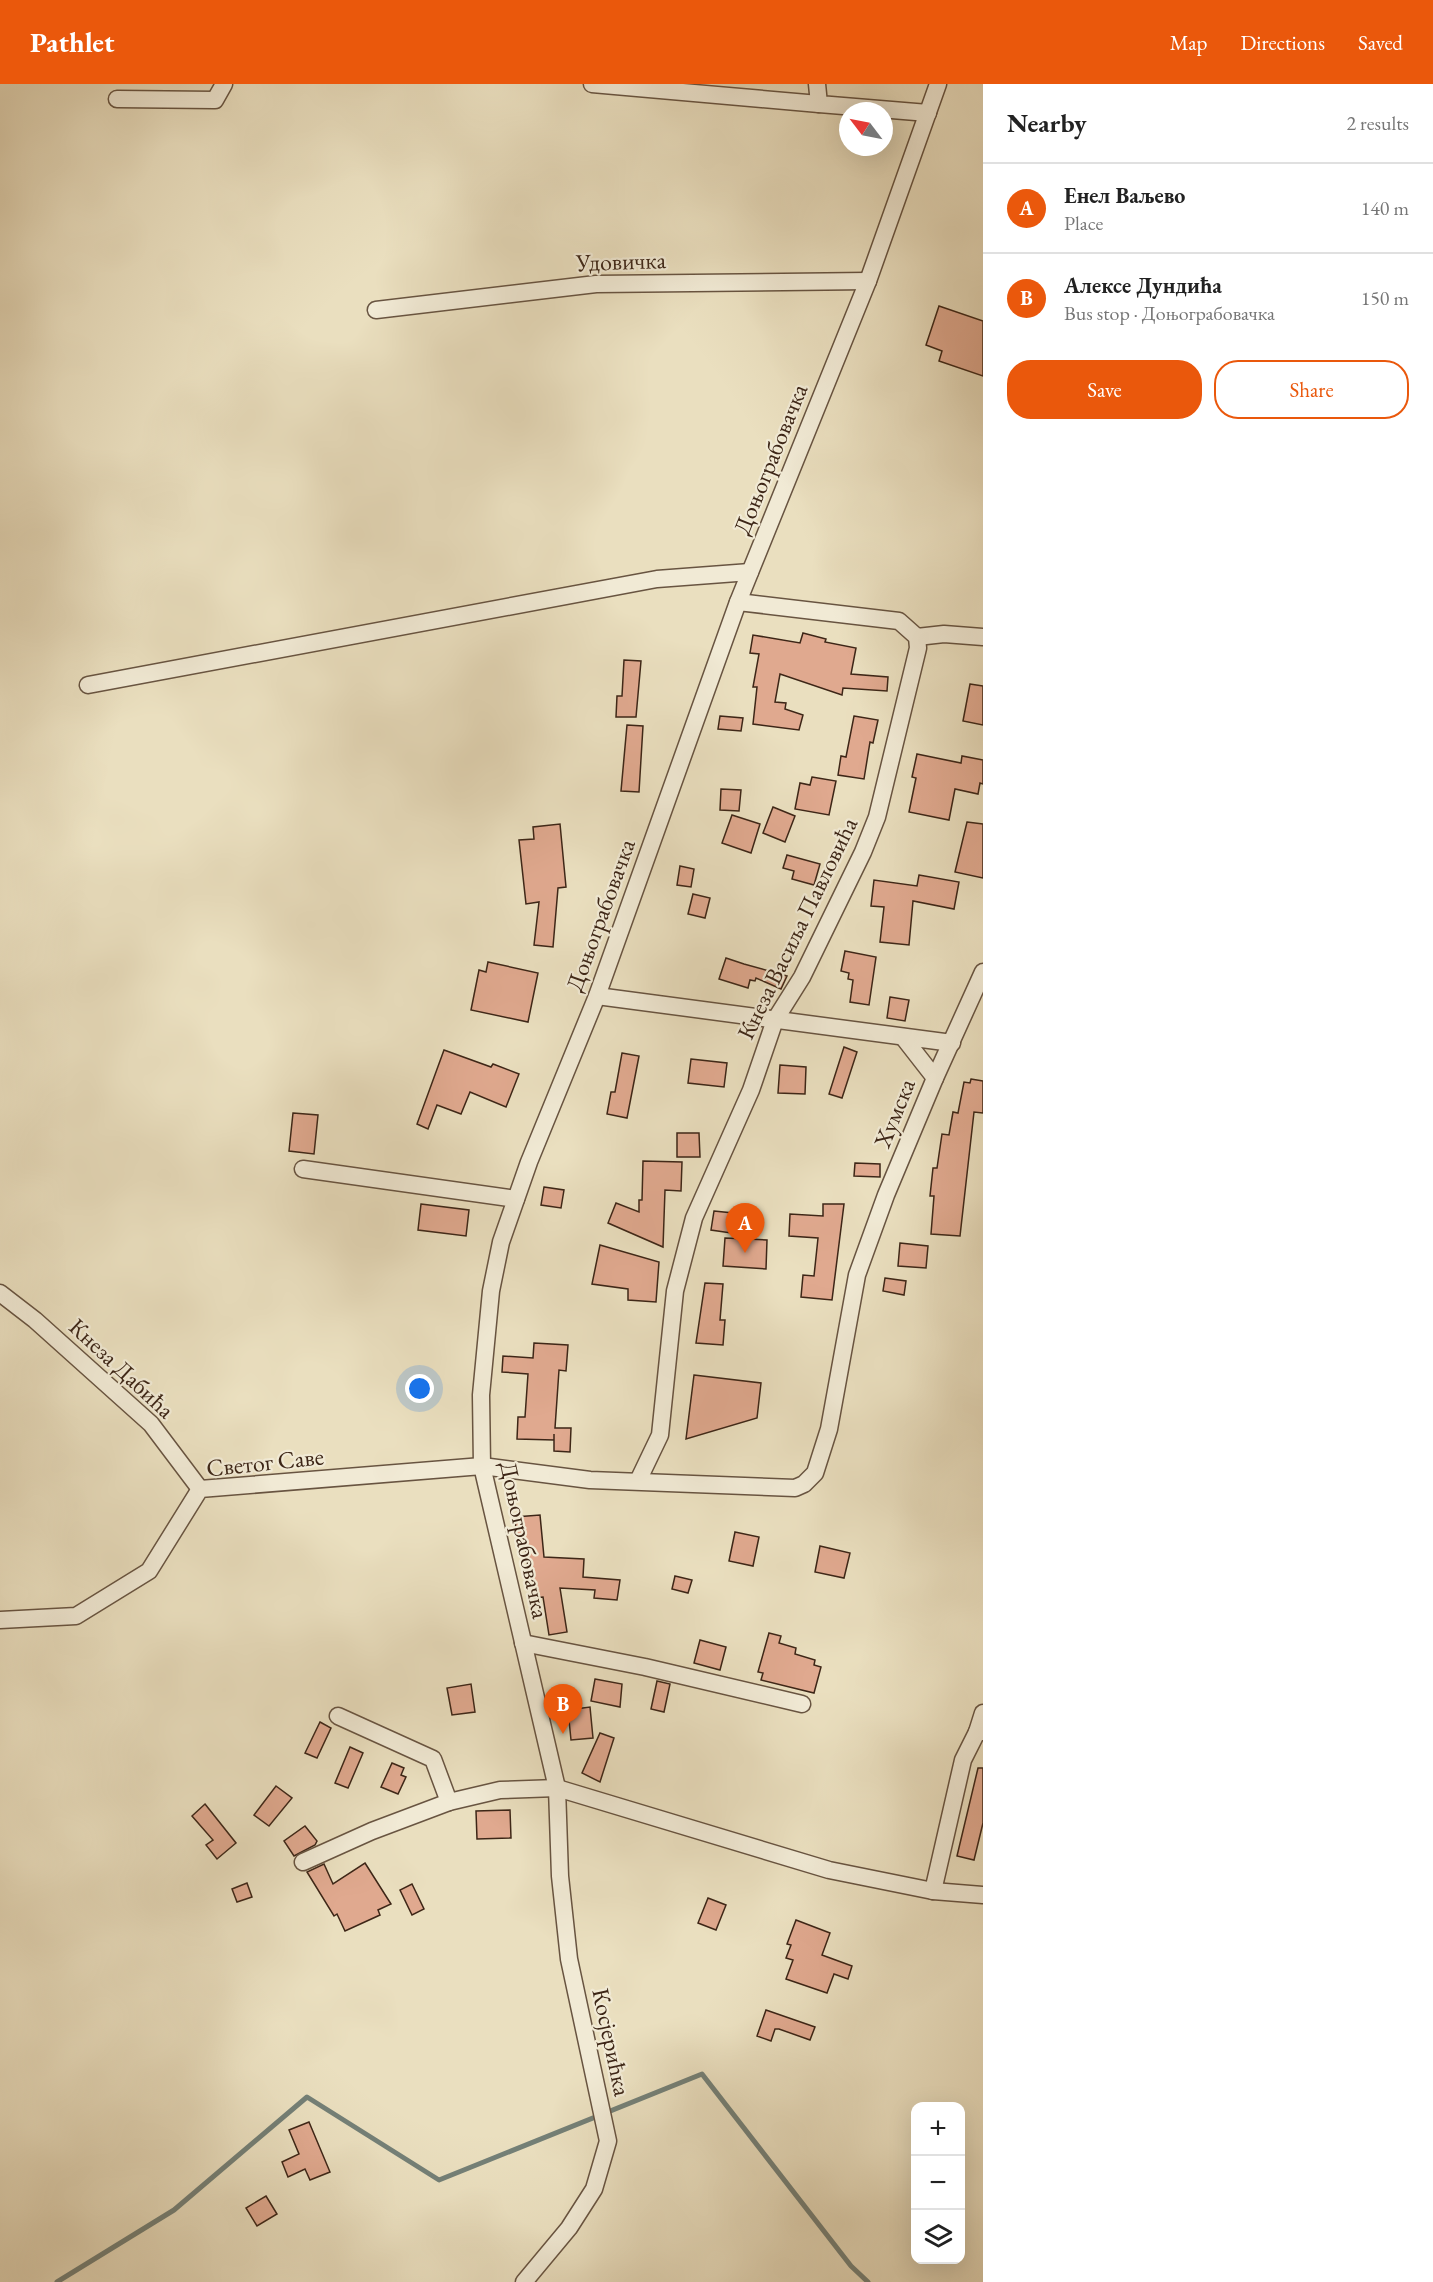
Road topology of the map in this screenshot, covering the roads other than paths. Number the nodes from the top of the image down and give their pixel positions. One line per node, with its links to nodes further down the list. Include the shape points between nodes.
1 (224, 84): 5 (street, via 215,100)
2 (592, 84): 6 (street)
3 (817, 84): 6 (street)
4 (938, 84): 7 (street, Доњограбовачка)
5 (117, 99)
6 (819, 104): 7 (street)
7 (928, 113): 8 (street, Доњограбовачка)
8 (868, 281): 9 (street, Удовичка, via 596,284); 10 (street, Доњограбовачка)
9 (376, 310)
10 (750, 572): 11 (street, Доњограбовачка); 14 (street, via 657,579)
11 (738, 602): 12 (street, via 899,621); 16 (street, Доњограбовачка)
12 (917, 637): 13 (street); 17 (street, Кнеза Васиља Павловића, via 913,675 877,817 802,977)
13 (983, 637)
14 (88, 685)
15 (983, 972): 19 (street, Хумска)
16 (597, 996): 17 (street); 22 (street, Доњограбовачка)
17 (774, 1020): 18 (street); 25 (street, Кнеза Васиља Павловића, via 751,1090 694,1218 675,1291 660,1435)
18 (903, 1037): 19 (street); 20 (street)
19 (952, 1043): 20 (street, Хумска)
20 (935, 1078): 25 (street, Хумска, via 857,1275 829,1429 811,1479 795,1488)
21 (303, 1169): 22 (street)
22 (516, 1199): 24 (street, Доњограбовачка, via 501,1242 491,1291 481,1395)
23 (0, 1293): 26 (street, Кнеза Дабића, via 151,1424)
24 (482, 1466): 25 (street, Светог Саве, via 590,1480); 26 (street, Светог Саве); 28 (street, Доњограбовачка)
25 (638, 1481)
26 (200, 1489): 27 (street, Светог Саве, via 148,1571 76,1616)
27 (0, 1620)
28 (523, 1643): 29 (street); 33 (street, Доњограбовачка)
29 (802, 1704)
30 (983, 1713): 32 (street)
31 (338, 1716): 34 (street, via 433,1759)
32 (980, 1732): 36 (street, via 963,1760)
33 (557, 1788): 34 (street, via 500,1790); 36 (street, via 829,1870); 38 (street, Косјерићка, via 560,1876 569,1959 608,2141 594,2189 569,2228)
34 (448, 1802): 35 (street)
35 (303, 1862)
36 (933, 1891): 37 (street)
37 (983, 1895)
38 (524, 2282)

